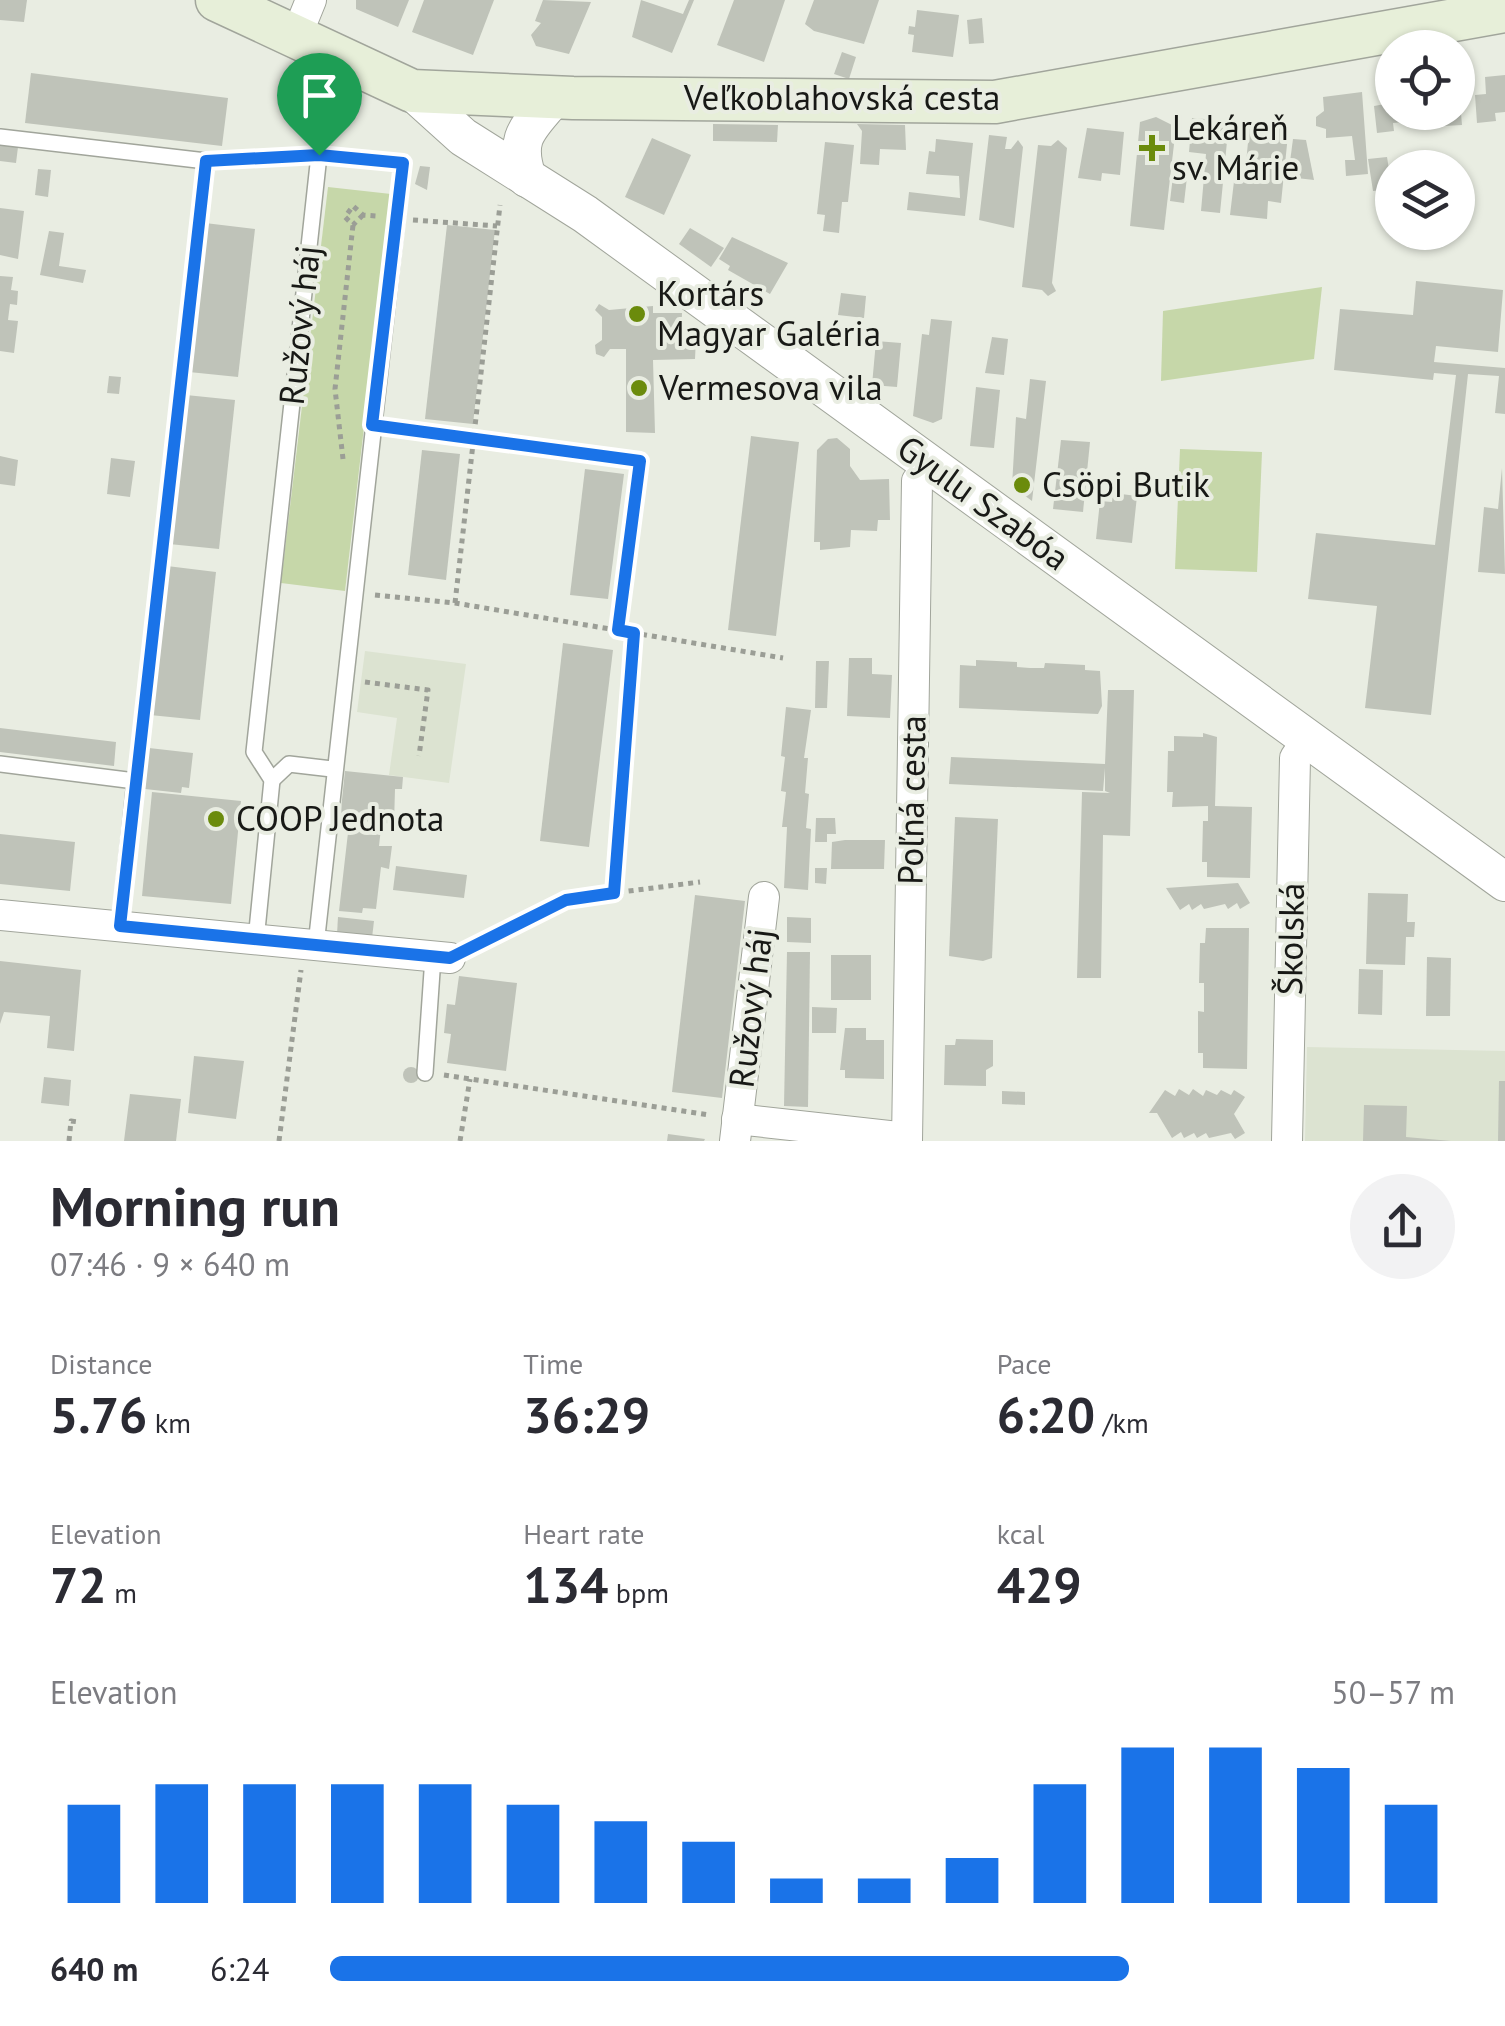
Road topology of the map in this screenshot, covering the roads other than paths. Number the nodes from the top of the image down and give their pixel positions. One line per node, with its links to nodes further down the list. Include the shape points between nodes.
1 (217, 0): 3 (main road)
2 (1505, 12): 5 (main road, Veľkoblahovská cesta, via 995,102)
3 (304, 19): 4 (main road)
4 (412, 91): 5 (main road, Veľkoblahovská cesta); 8 (street, Gyulu Szabóa, via 463,137)
5 (554, 97): 8 (street, via 528,126 519,154)
6 (0, 137): 7 (lane)
7 (206, 161)
8 (526, 178): 9 (street, Gyulu Szabóa)
9 (932, 464): 10 (street, Gyulu Szabóa); 23 (street, Poľná cesta, via 917,481)
10 (1308, 740): 14 (street, Gyulu Szabóa); 24 (street, Školská, via 1296,758)
11 (0, 764): 17 (lane, via 135,781)
12 (332, 768): 13 (lane, via 289,764); 13 (lane, Ružový háj, via 403,163 319,155 254,752); 19 (lane)
13 (272, 780): 18 (lane, Ružový háj)
14 (1505, 882)
15 (764, 897): 22 (street, Ružový háj)
16 (0, 916): 17 (street)
17 (120, 926): 18 (street)
18 (256, 940): 19 (street)
19 (310, 945): 20 (street)
20 (442, 958): 21 (lane)
21 (425, 1072)
22 (736, 1130): 23 (street, Ružový háj)
23 (907, 1140)
24 (1286, 1141)

